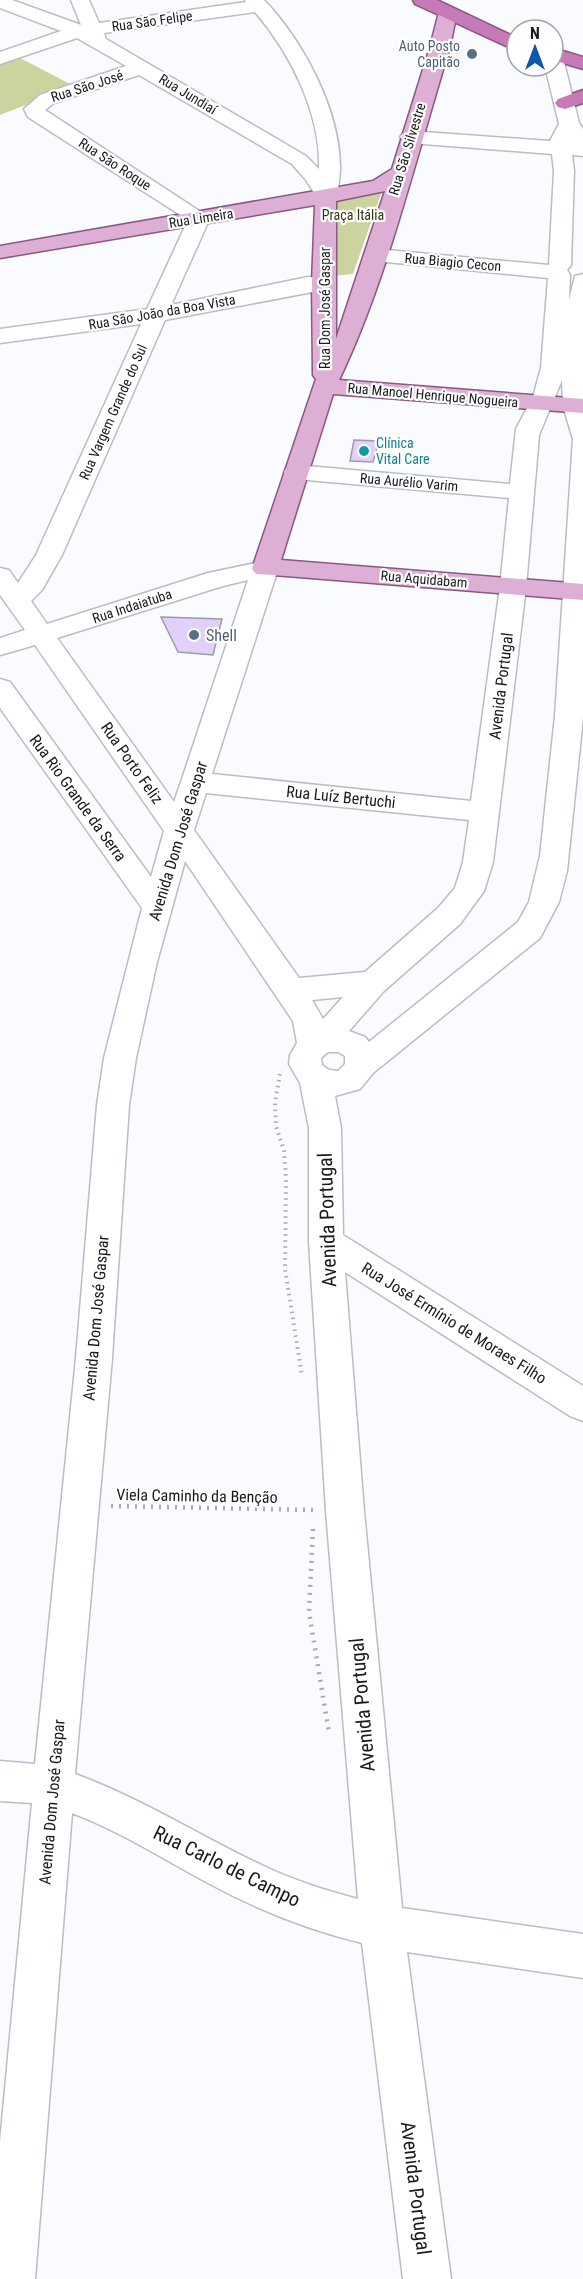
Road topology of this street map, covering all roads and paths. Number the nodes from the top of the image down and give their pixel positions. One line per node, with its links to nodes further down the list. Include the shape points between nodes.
1 (422, 0): 4 (highway)
2 (0, 2): 5 (street, Rua Jundiaí, via 31,14)
3 (257, 3): 5 (street, Rua São Felipe); 19 (street, Rua Dom José Gaspar, via 318,99)
4 (446, 6): 6 (highway); 7 (highway); 9 (main road, Rua São Silvestre)
5 (84, 20): 10 (street, Rua São Felipe); 14 (street, Rua Jundiaí)
6 (480, 28): 8 (highway); 9 (main road)
7 (505, 32)
8 (505, 39)
9 (440, 47): 20 (main road, Rua São Silvestre)
10 (0, 58)
11 (565, 61): 13 (highway)
12 (565, 63): 15 (highway)
13 (583, 63)
14 (144, 67): 18 (street, Rua São José, via 47,99); 21 (street, Rua Jundiaí)
15 (583, 70)
16 (563, 78): 17 (street, Avenida Portugal)
17 (574, 100): 22 (street, Avenida Portugal)
18 (34, 109): 25 (street, Rua São Roque)
19 (328, 135): 21 (street, via 305,144); 24 (street, Rua Dom José Gaspar, via 332,170)
20 (410, 138): 22 (street, via 518,145); 23 (main road, Rua São Silvestre)
21 (268, 142): 24 (street, Rua Jundiaí, via 308,167)
22 (574, 143): 29 (street, Avenida Portugal, via 564,171)
23 (391, 184): 24 (main road, Rua Limeira); 27 (main road, Rua São Silvestre)
24 (326, 197): 25 (main road, Rua Limeira); 31 (main road, Rua Dom José Gaspar)
25 (198, 218): 26 (main road, Rua Limeira); 32 (street, Rua Vargem Grande do Sul)
26 (0, 252)
27 (376, 255): 29 (street, Rua Biagio Cecon); 30 (main road, Rua São Silvestre)
28 (583, 259): 29 (street, Avenida Portugal)
29 (571, 271): 35 (street, Avenida Portugal); 36 (street, Avenida Portugal)
30 (367, 281): 31 (main road); 34 (main road, Rua São Silvestre, via 347,339)
31 (323, 283): 32 (street, Rua São João da Boa Vista); 34 (main road, Rua Dom José Gaspar)
32 (155, 315): 33 (street, Rua São João da Boa Vista); 45 (street, Rua Vargem Grande do Sul, via 49,555 33,584)
33 (0, 336)
34 (324, 386): 35 (main road, Rua Manoel Henrique Nogueira); 39 (main road, Avenida Dom José Gaspar)
35 (542, 403): 36 (main road, Rua Manoel Henrique Nogueira); 40 (street, Avenida Portugal, via 529,425)
36 (579, 406): 37 (street, Avenida Portugal)
37 (583, 436)
38 (583, 442): 44 (street, Avenida Portugal)
39 (296, 472): 40 (street, Rua Aurélio Varim); 41 (main road, Avenida Dom José Gaspar)
40 (522, 492): 43 (street, Avenida Portugal)
41 (265, 569): 43 (main road, Rua Aquidabam); 46 (street, Rua Indaiatuba, via 236,573); 50 (street, Avenida Dom José Gaspar)
42 (0, 576): 45 (street, Rua Porto Feliz)
43 (513, 587): 44 (main road, Rua Aquidabam); 52 (street, Avenida Portugal)
44 (580, 592): 49 (street, Avenida Portugal)
45 (17, 599): 46 (street, Rua Porto Feliz)
46 (43, 634): 47 (street, Rua Indaiatuba); 54 (street, Rua Porto Feliz)
47 (0, 647)
48 (0, 688): 55 (street, Rua Rio Grande da Serra)
49 (567, 755): 51 (street); 53 (street, Avenida Portugal)
50 (195, 782): 52 (street, Rua Luíz Bertuchi); 54 (street, Avenida Dom José Gaspar)
51 (583, 800)
52 (486, 812): 56 (street, Avenida Portugal, via 469,891 449,916)
53 (570, 829): 59 (street, Avenida Portugal, via 538,917 529,930)
54 (179, 831): 55 (street, Avenida Dom José Gaspar); 57 (street, Rua Porto Feliz)
55 (157, 907): 64 (street, Avenida Dom José Gaspar, via 130,1010 115,1094)
56 (373, 983): 57 (street); 58 (street, Avenida Portugal)
57 (291, 990): 58 (street, Rua Porto Feliz)
58 (318, 1043): 59 (street, via 335,1039 357,1047 362,1055); 60 (street, via 306,1053 304,1062)
59 (357, 1072): 60 (street, via 326,1083); 61 (street, Avenida Portugal)
60 (315, 1078): 61 (street, Avenida Portugal)
61 (325, 1128): 62 (street, Avenida Portugal)
62 (326, 1242): 63 (street, Rua José Ermínio de Moraes Filho); 68 (street, Avenida Portugal)
63 (583, 1405)
64 (80, 1505): 65 (path, Viela Caminho da Benção); 67 (street, Avenida Dom José Gaspar)
65 (314, 1510)
66 (0, 1781): 67 (street, Rua Carlo de Campo)
67 (54, 1788): 68 (street, Rua Carlo de Campo, via 93,1802 283,1897); 70 (street, Avenida Dom José Gaspar)
68 (382, 1927): 69 (street, Rua Carlo de Campo); 71 (street, Avenida Portugal)
69 (583, 1956)
70 (11, 2279)
71 (427, 2279)

